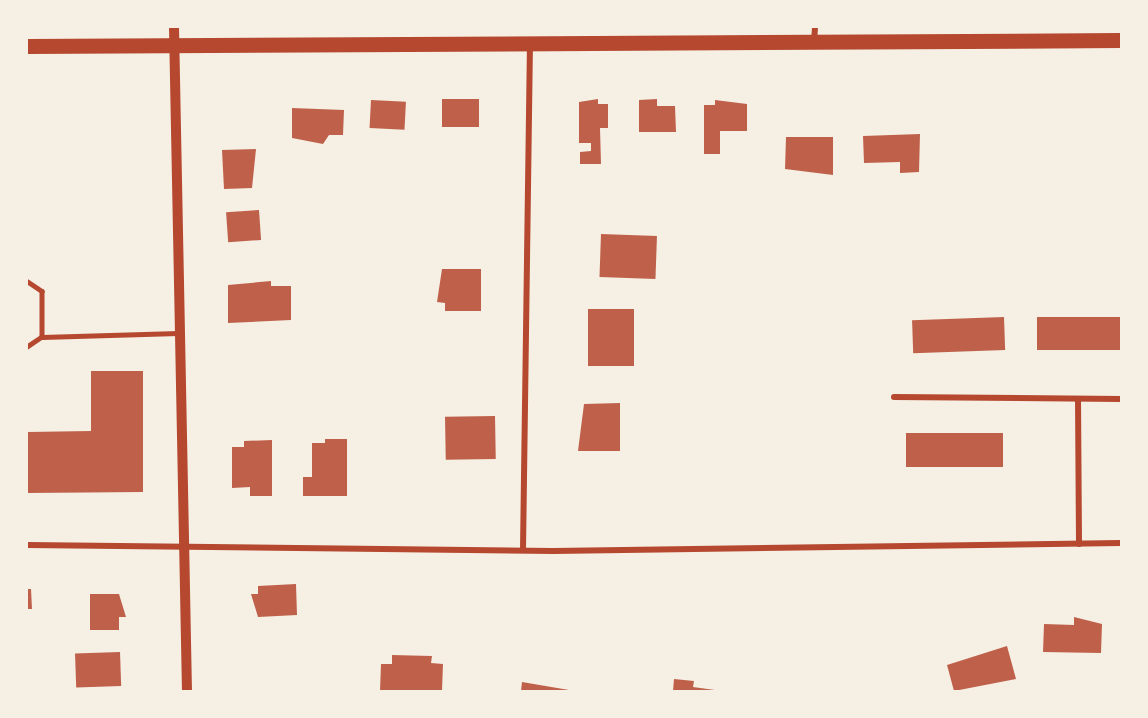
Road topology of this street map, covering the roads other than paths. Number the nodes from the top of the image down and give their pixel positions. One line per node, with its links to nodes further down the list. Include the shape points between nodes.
1 (174, 27): 4 (street)
2 (814, 35): 3 (main road); 5 (main road)
3 (1121, 40)
4 (174, 45): 5 (main road); 6 (main road); 8 (street)
5 (530, 45): 18 (street)
6 (27, 46)
7 (27, 281): 9 (lane, via 42,291)
8 (178, 333): 9 (lane); 14 (street)
9 (42, 337): 10 (lane)
10 (27, 346)
11 (894, 398): 12 (street)
12 (1078, 399): 13 (street); 16 (street)
13 (1121, 399)
14 (186, 543): 17 (street); 18 (street); 19 (street)
15 (1121, 543): 16 (street)
16 (1079, 544): 18 (street)
17 (27, 545)
18 (523, 550)
19 (187, 691)

